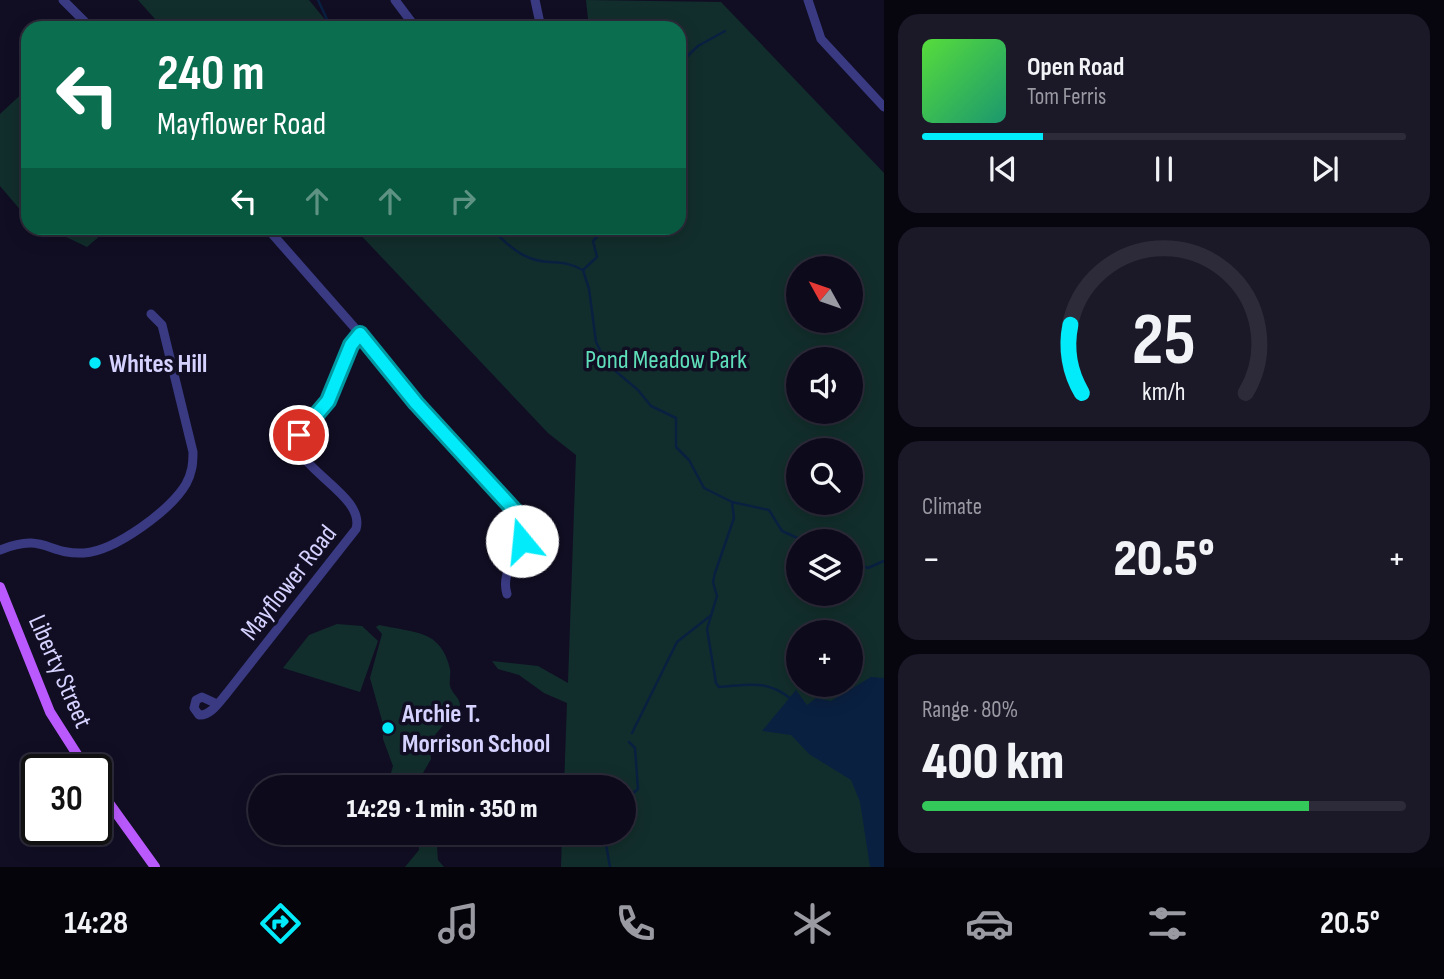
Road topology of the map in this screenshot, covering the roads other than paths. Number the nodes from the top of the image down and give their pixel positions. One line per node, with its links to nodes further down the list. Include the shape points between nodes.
1 (63, 0): 5 (street)
2 (395, 0): 6 (street)
3 (535, 0): 7 (street)
4 (808, 0): 8 (street, via 821,39)
5 (84, 21)
6 (411, 21)
7 (540, 21)
8 (884, 107)
9 (273, 235): 11 (street)
10 (151, 314): 12 (street, via 162,325 193,452 193,470 185,485 172,502 105,548 74,552 26,541)
11 (360, 334): 14 (street, via 521,519 523,536 505,578); 15 (street, Mayflower Road, via 328,401 298,439 302,453 355,511 356,529)
12 (0, 550)
13 (0, 587): 16 (main road, Liberty Street, via 50,712)
14 (507, 594)
15 (217, 704): 15 (street, Mayflower Road, via 209,713 197,713 194,708 196,700 204,697)
16 (77, 754)
17 (112, 807): 18 (main road)
18 (155, 867)

